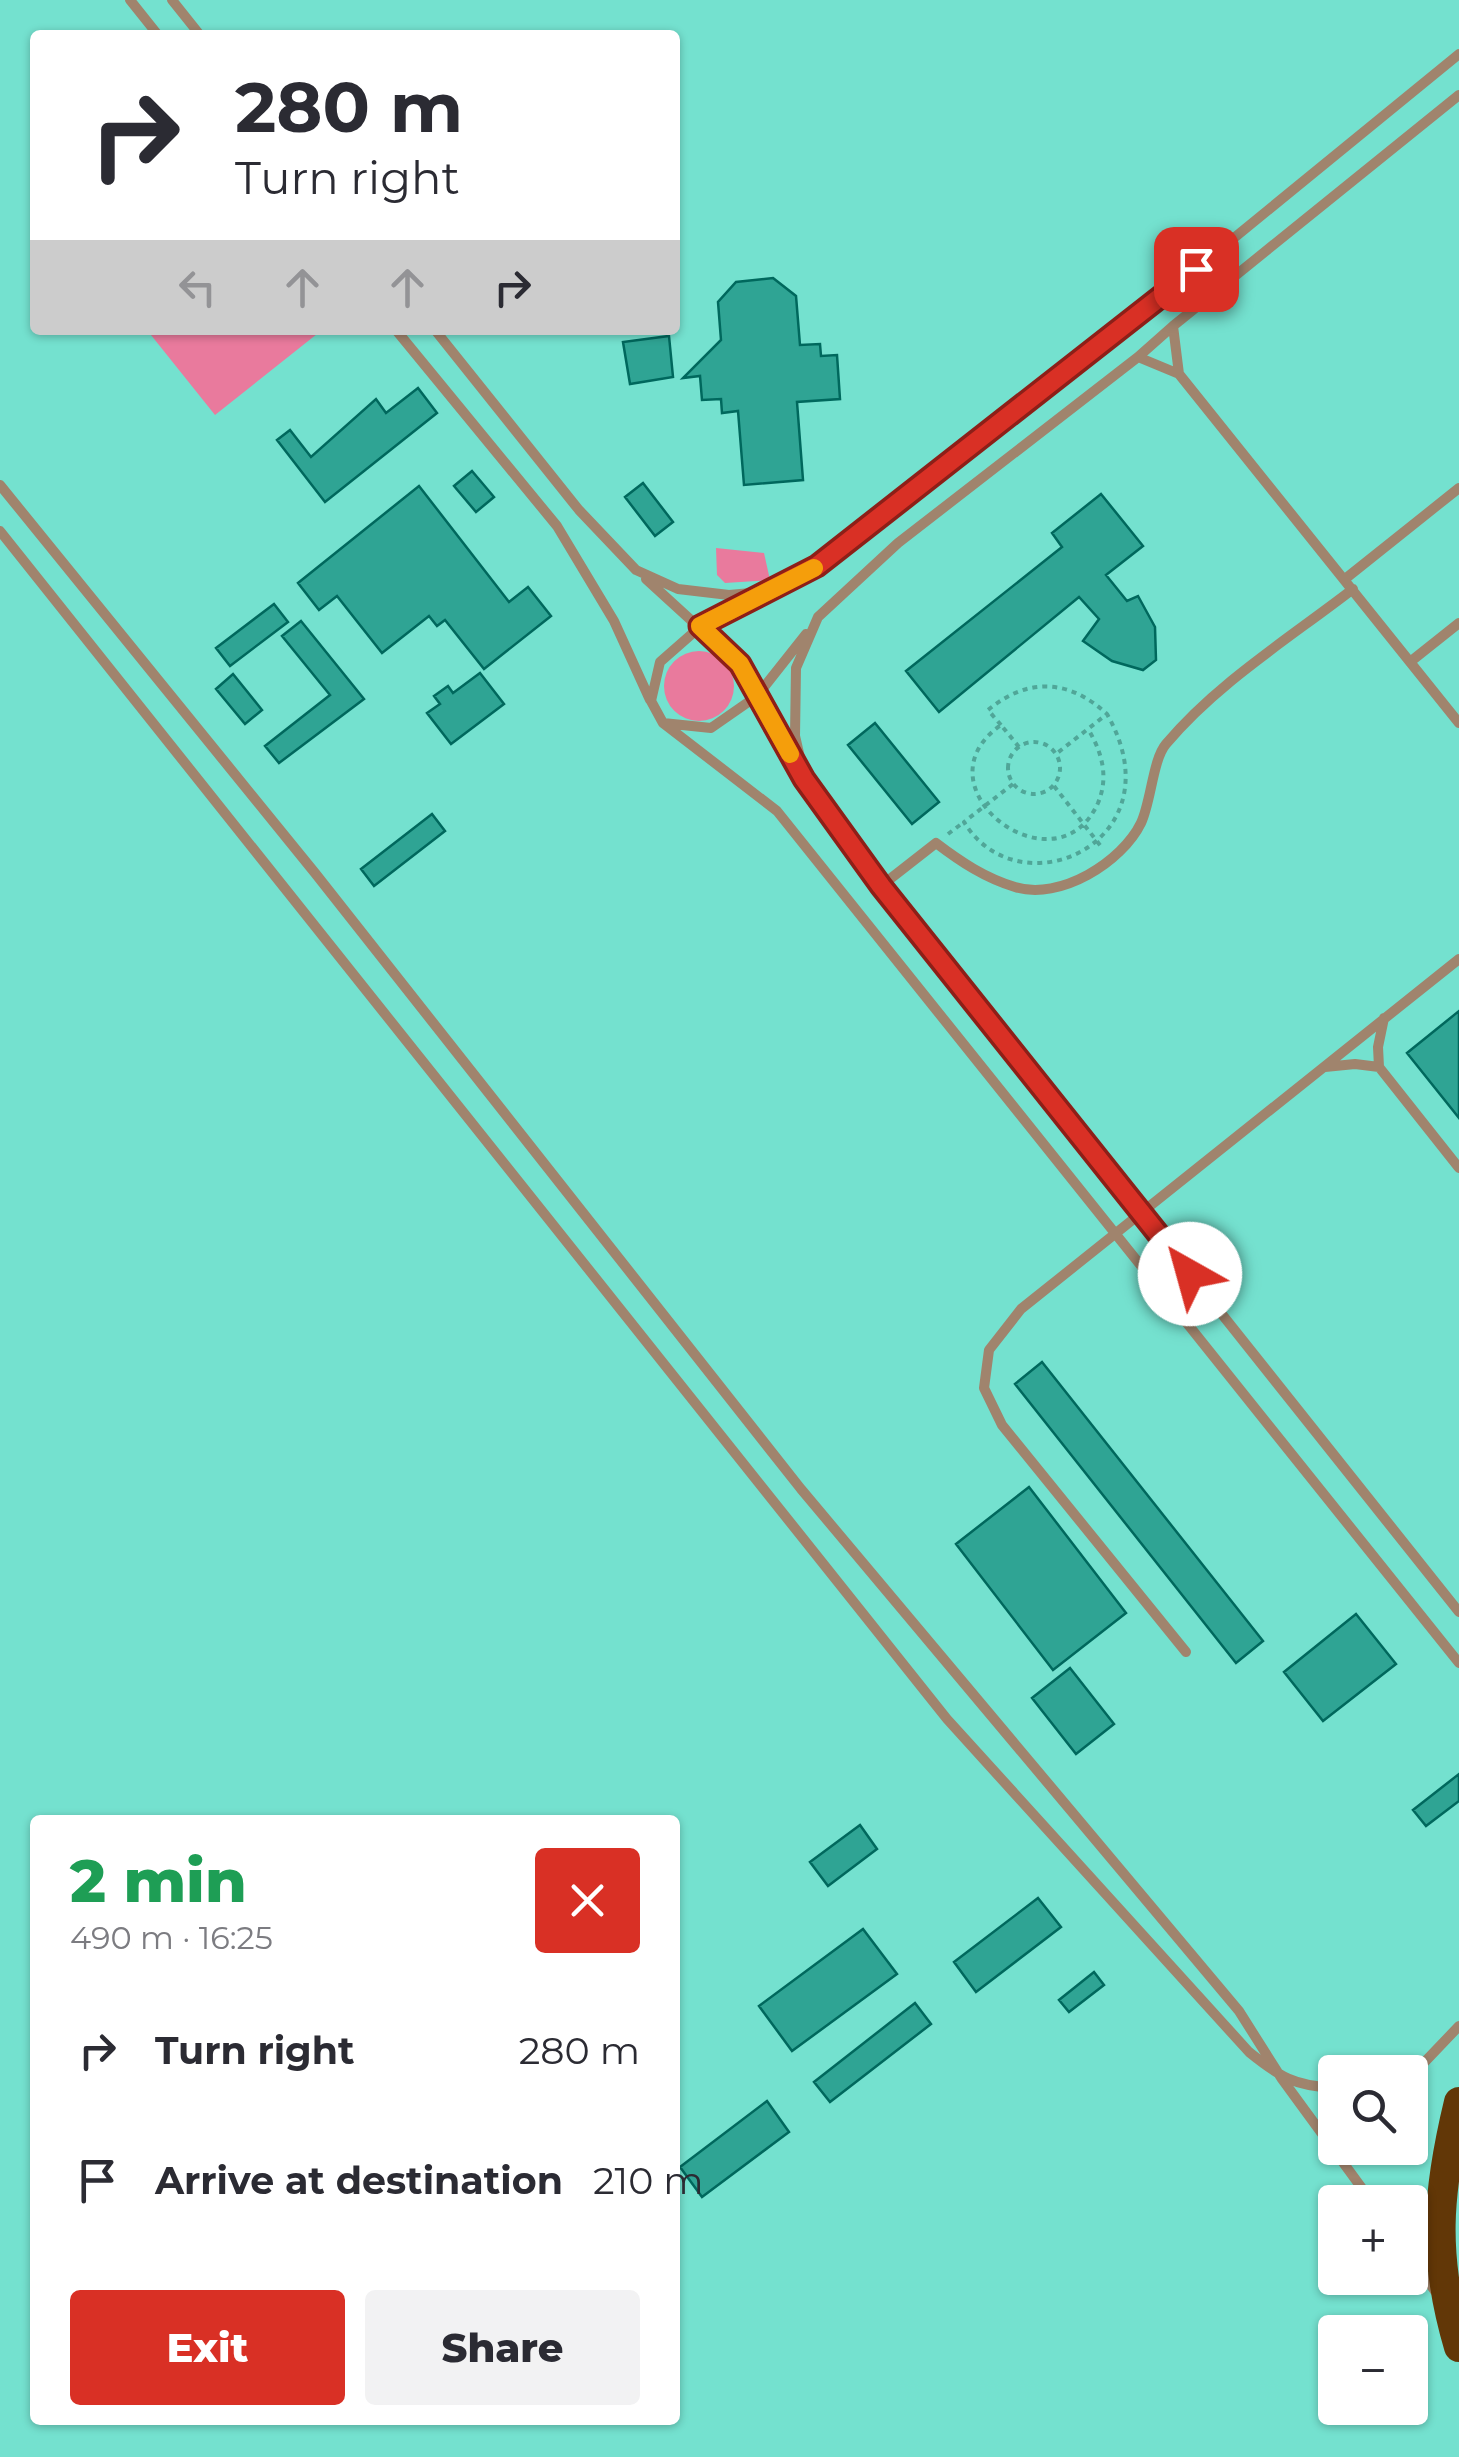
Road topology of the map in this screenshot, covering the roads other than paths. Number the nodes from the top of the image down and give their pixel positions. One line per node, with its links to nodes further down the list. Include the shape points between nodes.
1 (130, 0): 3 (lane)
2 (172, 0): 4 (lane)
3 (154, 30)
4 (196, 30)
5 (1459, 54): 17 (lane, via 848,542)
6 (1459, 95): 7 (lane)
7 (1173, 326): 10 (lane); 11 (lane)
8 (400, 335): 23 (lane, via 557,526 614,621)
9 (440, 335): 15 (lane, via 579,510)
10 (1138, 357): 11 (lane); 18 (lane, via 898,543)
11 (1179, 374): 16 (lane)
12 (0, 486): 40 (lane, via 813,1504 1238,2011)
13 (1459, 488): 16 (lane)
14 (0, 531): 40 (lane, via 948,1719 1249,2052)
15 (636, 570): 17 (lane, via 678,589); 20 (lane)
16 (1349, 584): 21 (lane); 27 (lane, via 1162,747 1141,824 1112,862 1065,885 1019,889 970,869 936,844)
17 (770, 592): 20 (lane)
18 (818, 617): 22 (lane); 26 (lane, via 796,668 794,736)
19 (1459, 623): 21 (lane)
20 (700, 626): 22 (lane, via 740,664); 23 (lane, via 660,662)
21 (1410, 662): 25 (lane)
22 (757, 696): 24 (lane, via 711,728); 26 (lane)
23 (650, 701): 24 (lane)
24 (663, 723): 34 (lane, via 777,811)
25 (1459, 724)
26 (804, 779): 27 (lane)
27 (881, 886): 33 (lane)
28 (1459, 959): 29 (lane)
29 (1384, 1018): 30 (lane); 31 (lane)
30 (1324, 1067): 31 (lane); 33 (lane)
31 (1378, 1068): 32 (lane)
32 (1459, 1168)
33 (1142, 1214): 34 (lane); 35 (lane)
34 (1116, 1236): 36 (lane, via 1021,1309 989,1350 984,1388 1002,1425); 37 (lane)
35 (1459, 1612)
36 (1186, 1652)
37 (1459, 1663)
38 (1459, 2026): 39 (lane)
39 (1428, 2058)
40 (1282, 2078): 41 (lane); 43 (lane)
41 (1318, 2087)
42 (1459, 2102): 45 (highway, via 1442,2174 1440,2264)
43 (1360, 2185)
44 (1428, 2281): 45 (lane)
45 (1450, 2312): 46 (highway)
46 (1459, 2347)

